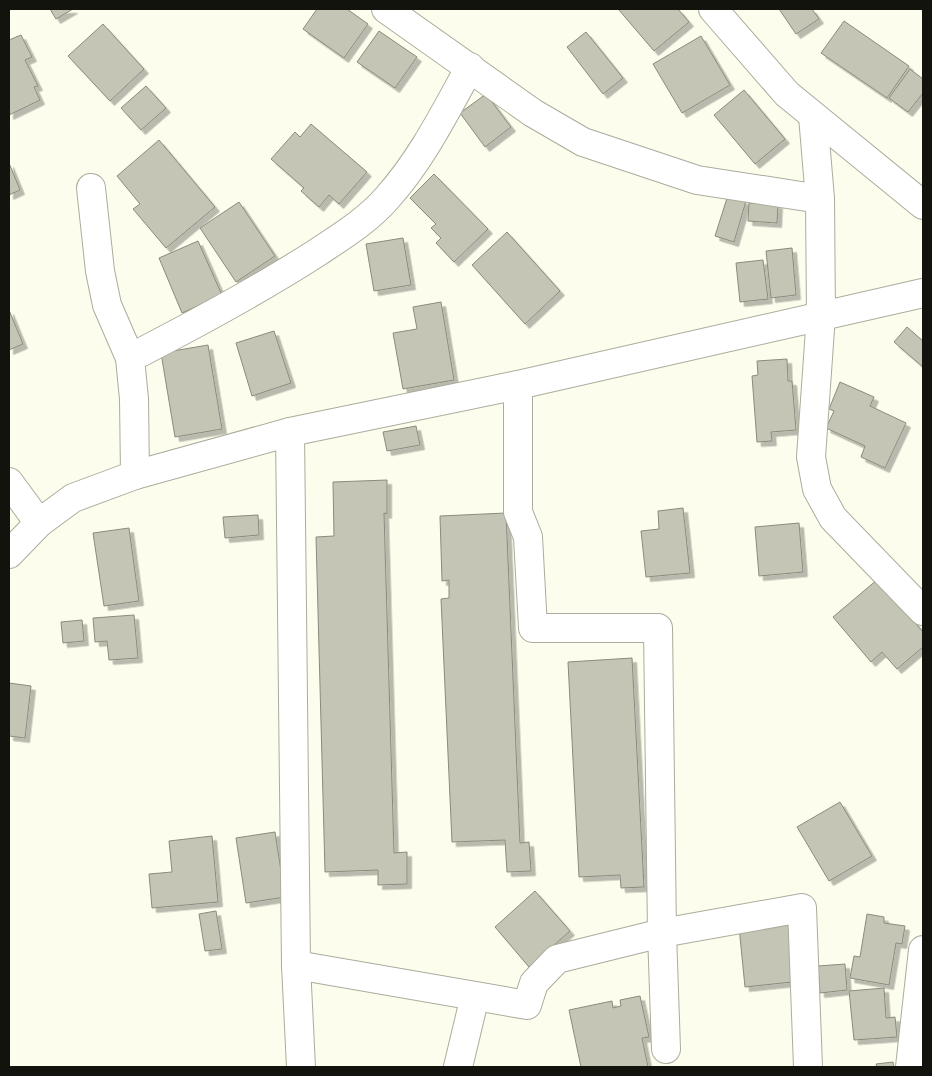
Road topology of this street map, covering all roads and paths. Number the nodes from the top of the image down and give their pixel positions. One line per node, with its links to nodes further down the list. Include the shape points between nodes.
1 (386, 9): 3 (street)
2 (713, 9): 4 (street, via 787,94)
3 (470, 67): 6 (street, via 533,113 583,142 697,180); 10 (street, via 419,159 386,200 353,229 295,267)
4 (814, 116): 6 (street); 7 (street)
5 (91, 188): 10 (street, via 107,305)
6 (820, 199): 9 (street)
7 (923, 205)
8 (923, 293): 9 (street)
9 (821, 315): 11 (street); 17 (street, via 810,457 817,489 833,518)
10 (130, 358): 13 (street)
11 (518, 385): 12 (street); 18 (street, via 518,512 528,537 534,628 658,628)
12 (290, 432): 13 (street); 20 (street)
13 (135, 476): 15 (street, via 73,498)
14 (9, 482): 15 (street)
15 (39, 523): 16 (street)
16 (9, 554)
17 (923, 612)
18 (662, 933): 21 (street, via 557,959 534,983 526,1005); 22 (street); 25 (street, via 802,908)
19 (923, 950): 26 (street)
20 (296, 965): 21 (street); 23 (street)
21 (475, 996): 24 (street)
22 (666, 1049)
23 (301, 1067)
24 (458, 1067)
25 (808, 1067)
26 (910, 1067)

